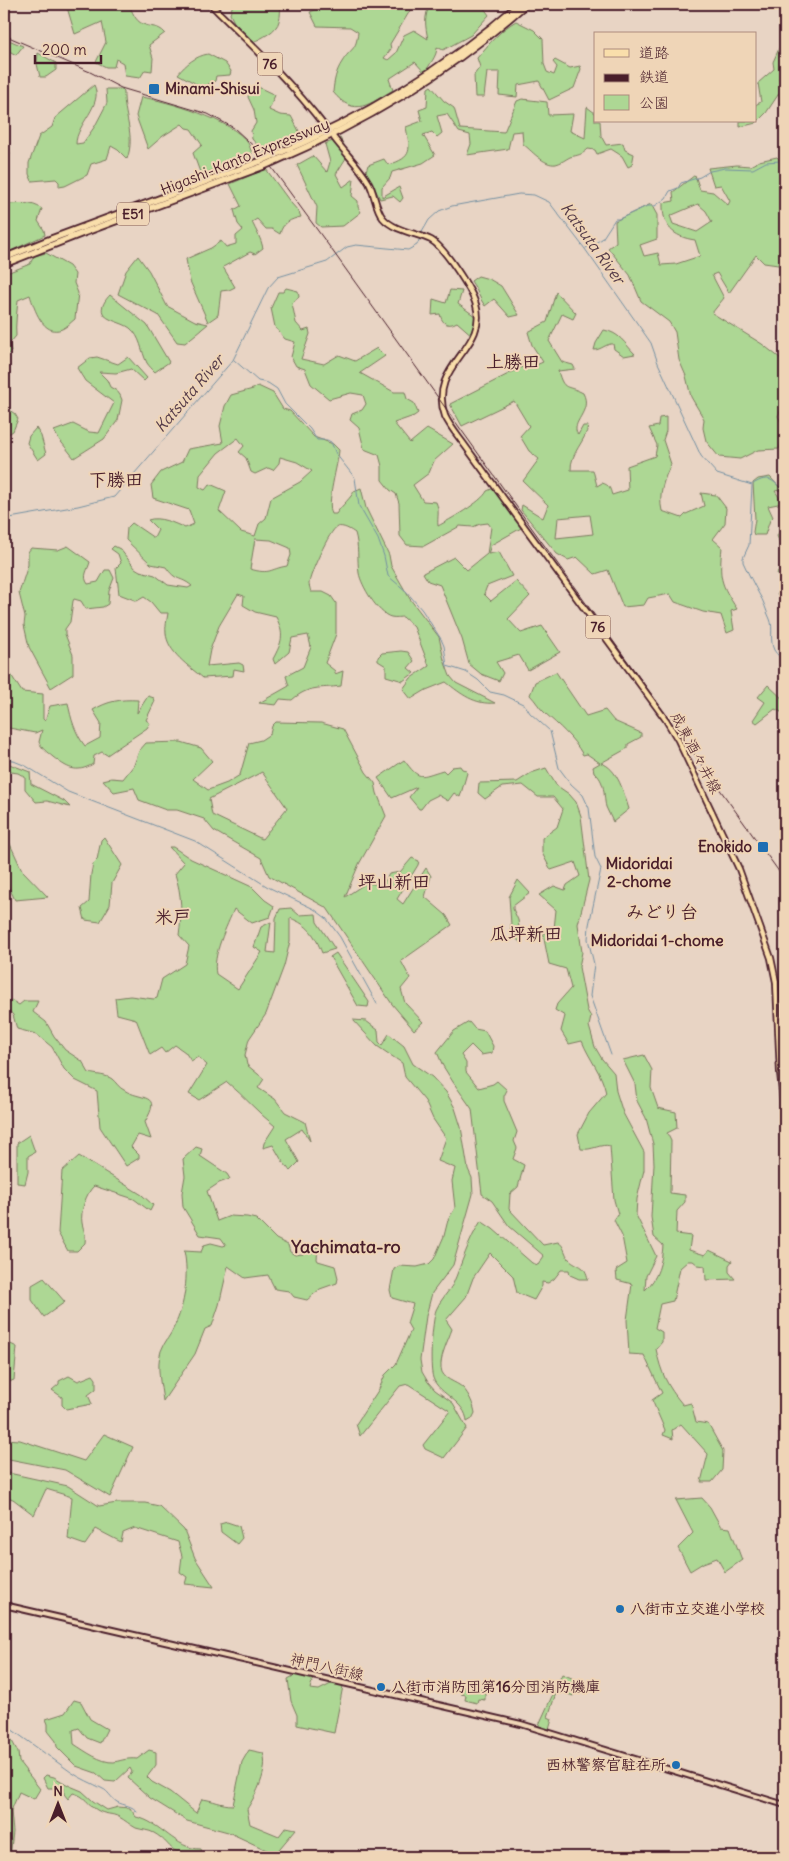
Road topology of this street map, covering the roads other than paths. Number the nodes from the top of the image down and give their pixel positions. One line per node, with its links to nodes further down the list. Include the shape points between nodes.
1 (210, 4): 5 (main road, 76, via 304,99)
2 (518, 4): 4 (highway, Higashi-Kanto Expressway / E51)
3 (526, 4): 4 (highway, Higashi-Kanto Expressway / E51)
4 (479, 40): 7 (highway, Higashi-Kanto Expressway / E51, bridge, via 438,74 388,105 342,130)
5 (326, 128)
6 (334, 138): 10 (main road, 成東酒々井線 / 76, via 369,184 384,219 437,245 472,295 478,310 478,324 446,379 442,395 445,416 666,720 739,869 774,971)
7 (262, 164): 8 (highway, Higashi-Kanto Expressway / E51); 9 (highway, Higashi-Kanto Expressway / E51)
8 (4, 258)
9 (4, 264)
10 (785, 1120)
11 (4, 1605): 12 (main road, 神門八街線, via 524,1725)
12 (785, 1804)

